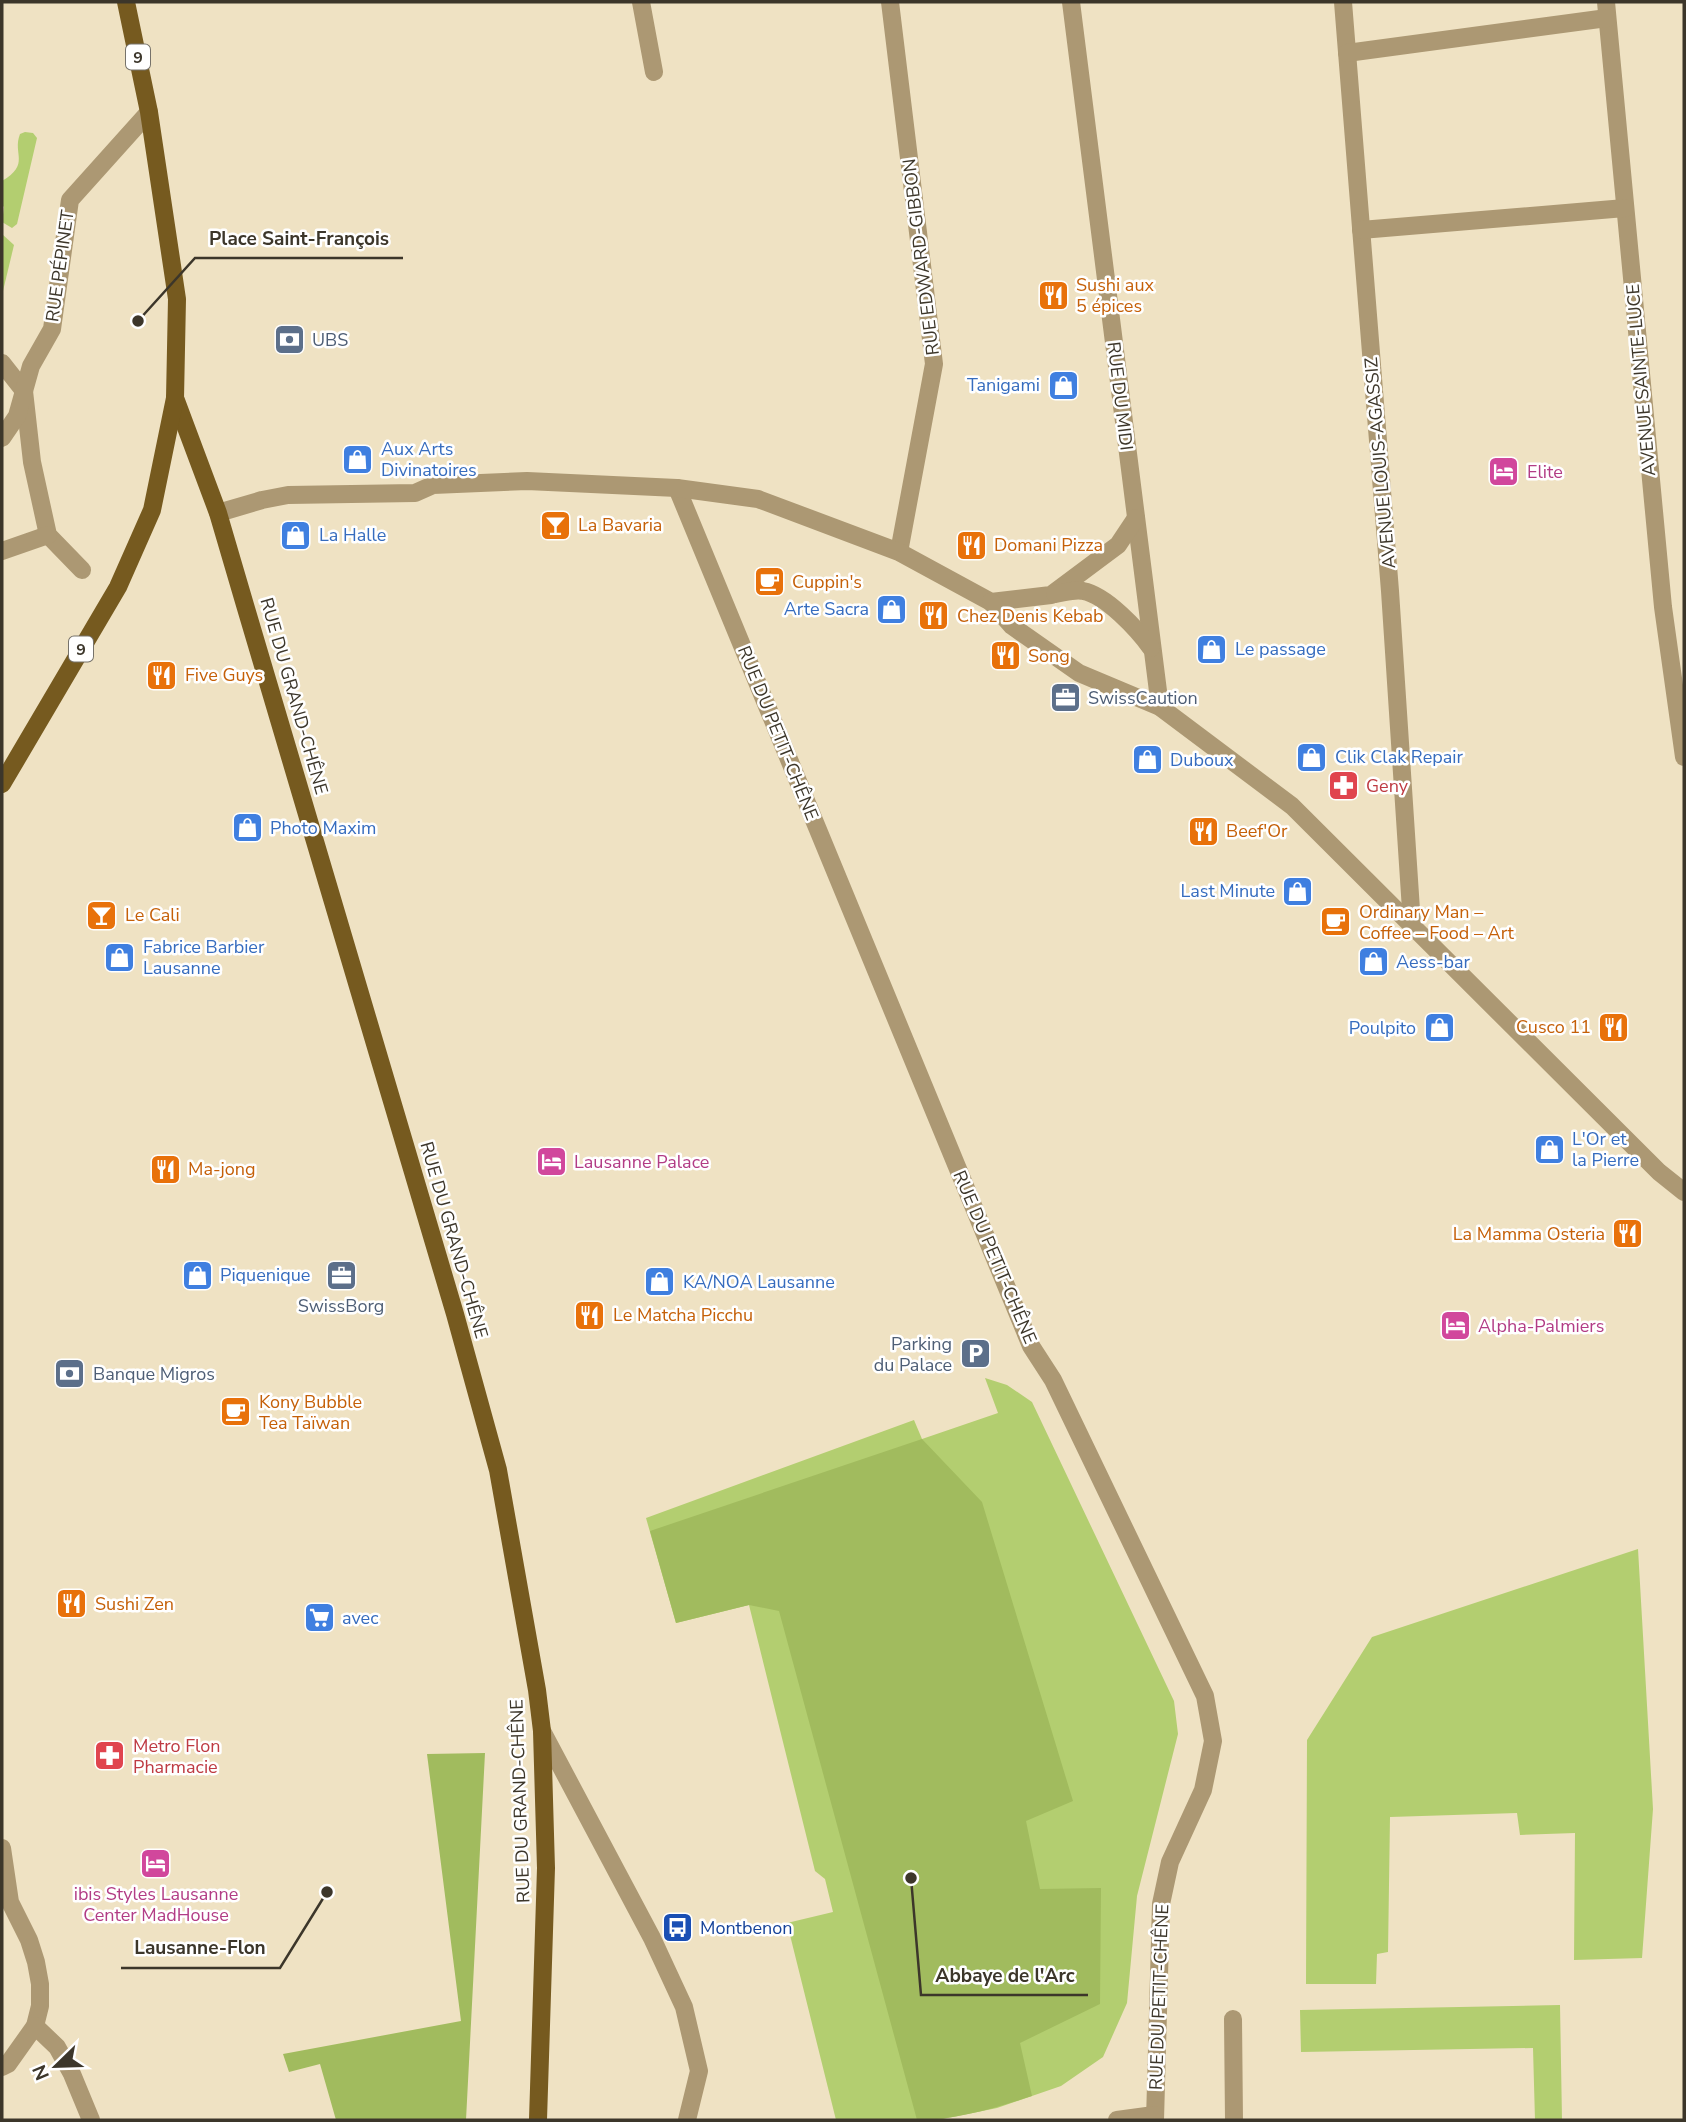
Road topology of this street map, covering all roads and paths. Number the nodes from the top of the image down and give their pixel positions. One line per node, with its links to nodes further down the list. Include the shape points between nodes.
1 (126, 2): 9 (main road, 9)
2 (640, 2): 8 (street)
3 (890, 2): 21 (street, RUE EDWARD-GIBBON, via 933,364)
4 (1071, 2): 18 (street, RUE DU MIDI)
5 (1343, 2): 7 (street, AVENUE LOUIS-AGASSIZ)
6 (1606, 10): 7 (street); 10 (street, AVENUE SAINTE-LUCE)
7 (1347, 53): 11 (street, AVENUE LOUIS-AGASSIZ)
8 (654, 72)
9 (149, 112): 13 (street, RUE PÉPINET, via 70,200 52,329); 14 (main road, 9, via 177,299)
10 (1625, 208): 11 (street); 27 (street, AVENUE SAINTE-LUCE, via 1663,607)
11 (1361, 230): 29 (street, AVENUE LOUIS-AGASSIZ)
12 (2, 363): 13 (street)
13 (24, 391): 15 (street, RUE PÉPINET, via 17,416); 19 (street, via 32,462)
14 (175, 398): 17 (main road, RUE DU GRAND-CHÊNE); 28 (main road, 9, via 152,510 118,587)
15 (2, 438)
16 (677, 488): 17 (street, via 527,481 433,485 415,493 288,495); 21 (street, via 758,499); 36 (street, RUE DU PETIT-CHÊNE, via 1031,1346 1053,1380 1205,1696 1213,1741 1203,1790 1170,1862 1161,1904)
17 (218, 513): 31 (main road, RUE DU GRAND-CHÊNE, via 498,1470)
18 (1136, 518): 23 (street, via 1118,545); 25 (street, RUE DU MIDI)
19 (48, 535): 20 (street); 22 (street)
20 (2, 551)
21 (899, 552): 24 (street)
22 (82, 570)
23 (1051, 595): 24 (street); 25 (street, via 1082,591 1101,600 1138,630)
24 (992, 602): 26 (street, via 1012,626 1079,673)
25 (1152, 650): 26 (street, RUE DU MIDI)
26 (1160, 707): 29 (street, via 1292,806)
27 (1684, 757)
28 (2, 784)
29 (1412, 925): 30 (street)
30 (1684, 1192)
31 (542, 1731): 38 (main road, RUE DU GRAND-CHÊNE, via 546,1868); 39 (street, via 684,2007 699,2071)
32 (2, 1848): 34 (street, via 10,1902 36,1962 40,2006)
33 (1233, 2019): 41 (street)
34 (35, 2026): 35 (street); 37 (street, via 57,2047)
35 (2, 2067)
36 (1155, 2118): 40 (street)
37 (92, 2120)
38 (538, 2120)
39 (687, 2120)
40 (1117, 2120)
41 (1234, 2120)

